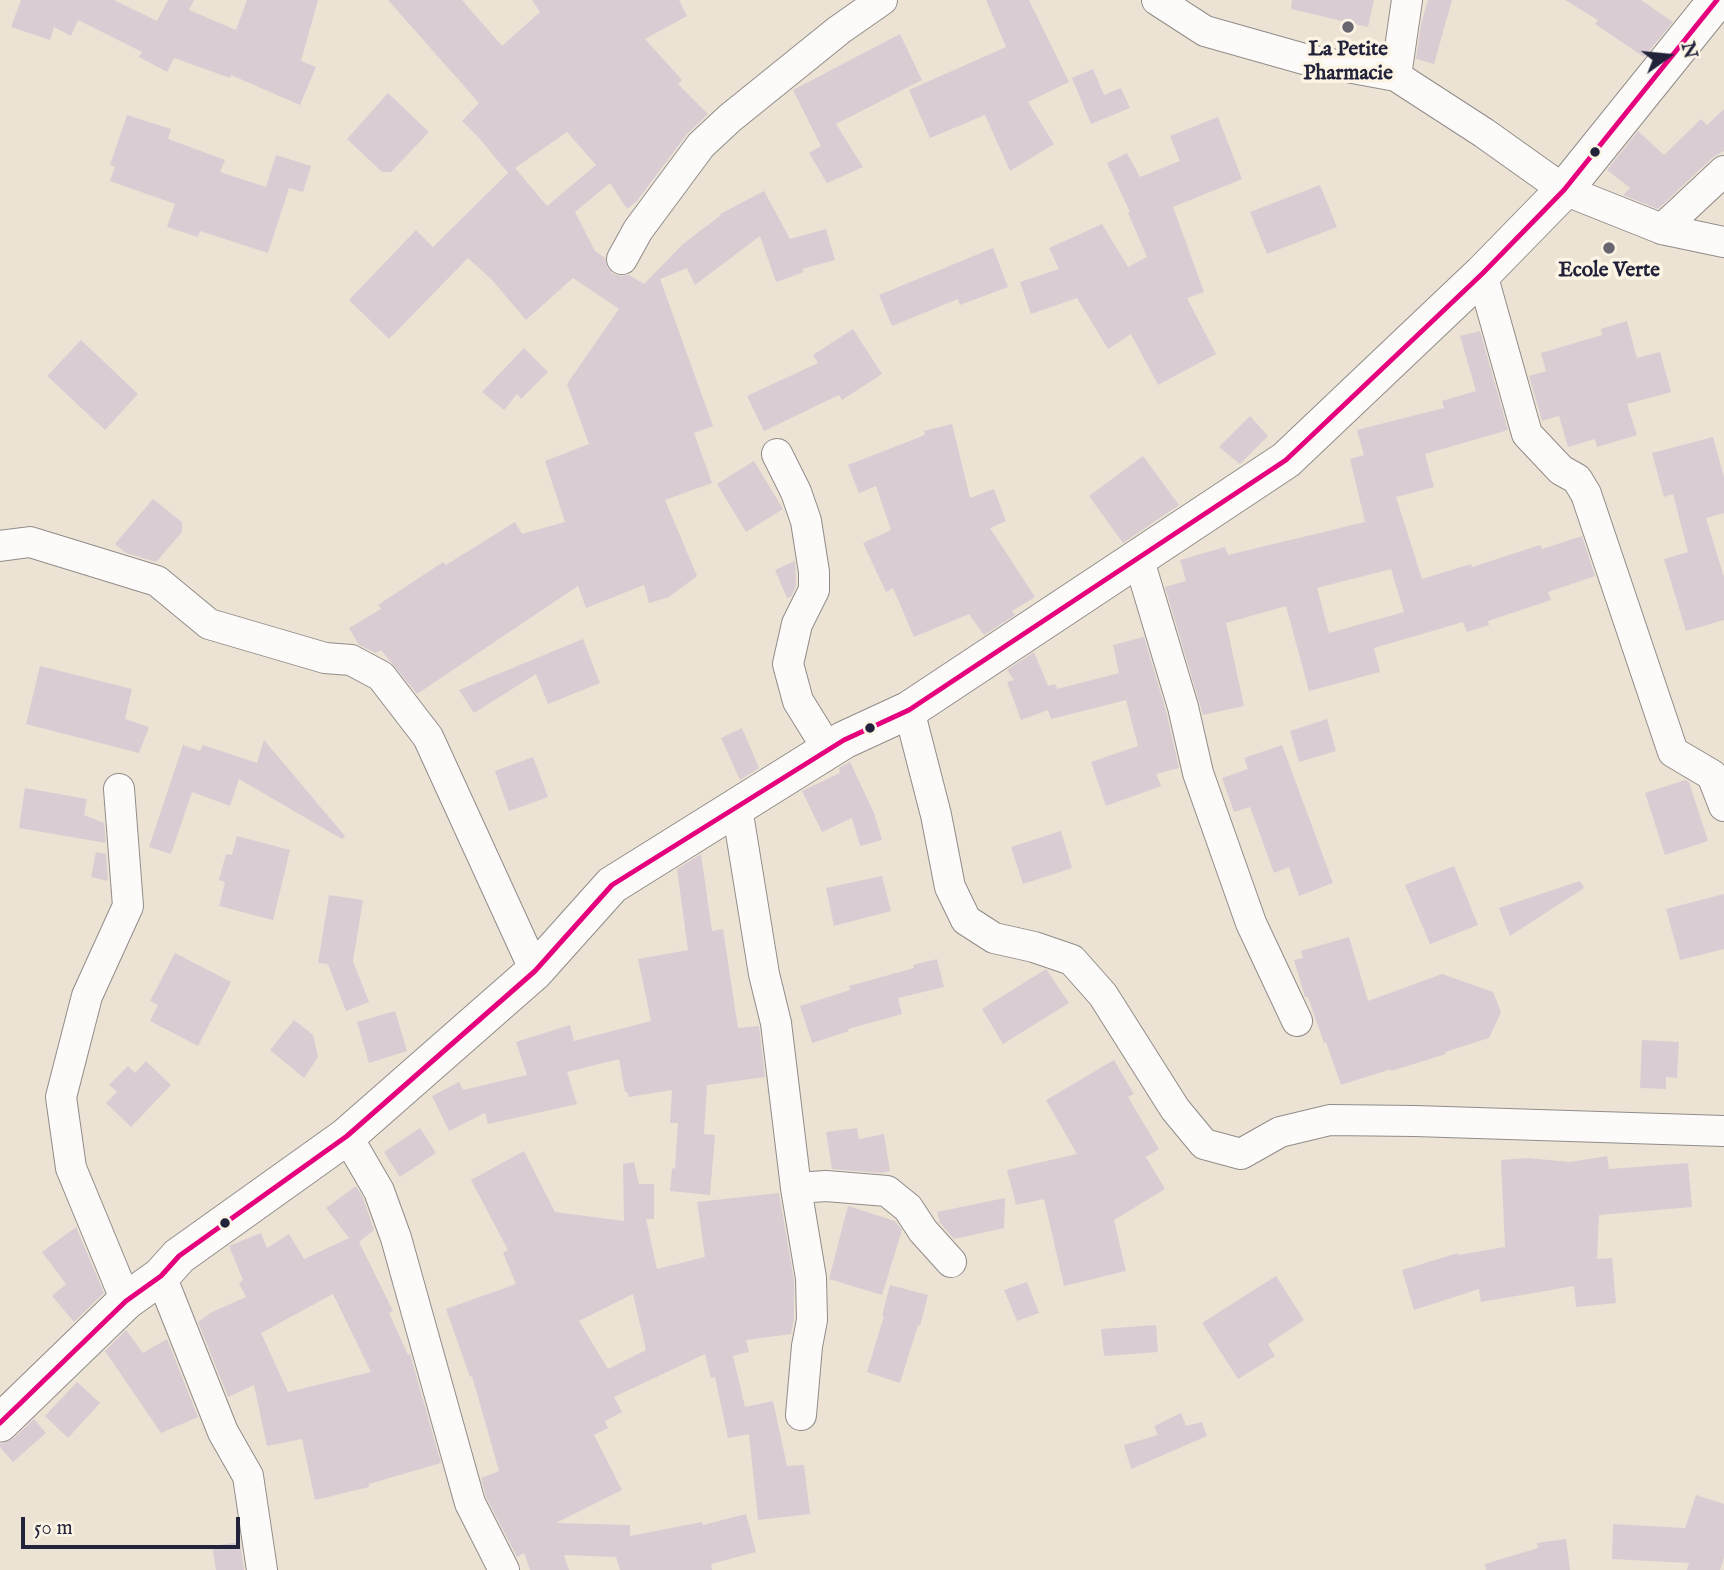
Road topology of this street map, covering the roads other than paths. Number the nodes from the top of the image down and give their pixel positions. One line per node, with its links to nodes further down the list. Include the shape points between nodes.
1 (882, 0): 10 (street, via 701,145)
2 (1157, 0): 5 (street, via 1205,31 1304,59)
3 (1407, 0): 5 (street)
4 (1717, 0): 7 (street)
5 (1396, 76): 7 (street)
6 (1724, 171): 8 (street)
7 (1564, 190): 8 (street); 11 (street)
8 (1662, 229): 9 (street)
9 (1724, 243)
10 (622, 259)
11 (1482, 274): 14 (street, via 1286,460); 18 (street, via 1527,434 1561,470 1577,479 1586,494 1673,752 1712,775)
12 (778, 454): 16 (street, via 806,521 814,572 814,590 797,624 788,664 798,701)
13 (0, 546): 20 (street, via 30,542 157,581 209,624 325,658 351,660 381,676 428,737)
14 (1139, 556): 15 (street); 21 (street, via 1198,773 1251,923)
15 (909, 709): 16 (street); 22 (street, via 950,887 966,920 994,938 1072,960 1103,995 1175,1109 1204,1144 1241,1154 1280,1132 1330,1120)
16 (829, 751): 19 (street)
17 (119, 789): 27 (street, via 128,906 87,996 61,1097 71,1168)
18 (1724, 806)
19 (737, 808): 20 (street, via 612,885); 24 (street, via 775,1023)
20 (535, 971): 23 (street)
21 (1297, 1020)
22 (1724, 1131)
23 (347, 1136): 26 (street, via 179,1256); 31 (street, via 379,1191 396,1238 470,1503)
24 (796, 1188): 25 (street, via 887,1191 908,1208); 28 (street, via 811,1278 812,1320)
25 (951, 1262)
26 (161, 1276): 27 (street); 30 (street, via 223,1432 248,1476)
27 (126, 1301): 29 (street)
28 (801, 1415)
29 (0, 1423)
30 (262, 1570)
31 (503, 1570)

